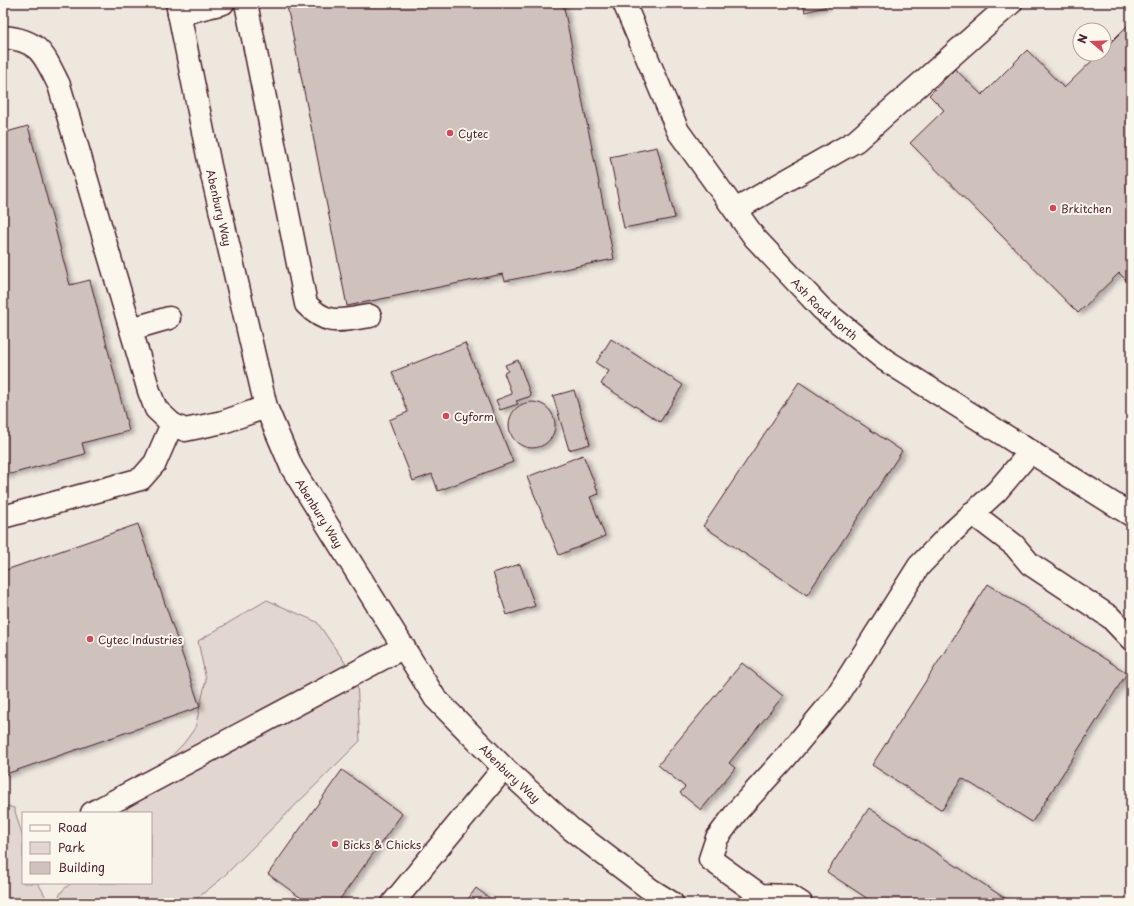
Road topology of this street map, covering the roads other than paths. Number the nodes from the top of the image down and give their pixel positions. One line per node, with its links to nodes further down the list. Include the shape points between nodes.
1 (223, 3): 5 (street)
2 (246, 3): 8 (street, via 306,304 313,311 336,321)
3 (624, 3): 7 (street, Ash Road North, via 678,131)
4 (1011, 3): 7 (street, via 856,142)
5 (178, 8): 11 (street, Abenbury Way, via 210,166)
6 (3, 37): 10 (street, via 16,38 32,44 45,56 59,85)
7 (735, 210): 13 (street, Ash Road North, via 755,238 822,309 885,360)
8 (370, 316)
9 (169, 318): 10 (street)
10 (131, 330): 12 (street, via 156,409)
11 (266, 407): 12 (street, via 222,422 185,430); 18 (street, Abenbury Way, via 292,468)
12 (172, 424): 16 (street, via 156,463 141,479)
13 (1031, 452): 14 (street, via 997,491); 15 (street, Ash Road North)
14 (972, 513): 17 (street, via 1014,545 1030,564 1110,617); 23 (street, via 919,566 836,697 738,810 717,838 710,859 760,895 790,896)
15 (1131, 515)
16 (3, 517)
17 (1131, 639)
18 (404, 647): 19 (street, Abenbury Way, via 435,698); 20 (street)
19 (504, 768): 21 (street); 22 (street, Abenbury Way, via 571,829)
20 (94, 812)
21 (393, 903)
22 (672, 903)
23 (801, 903)

